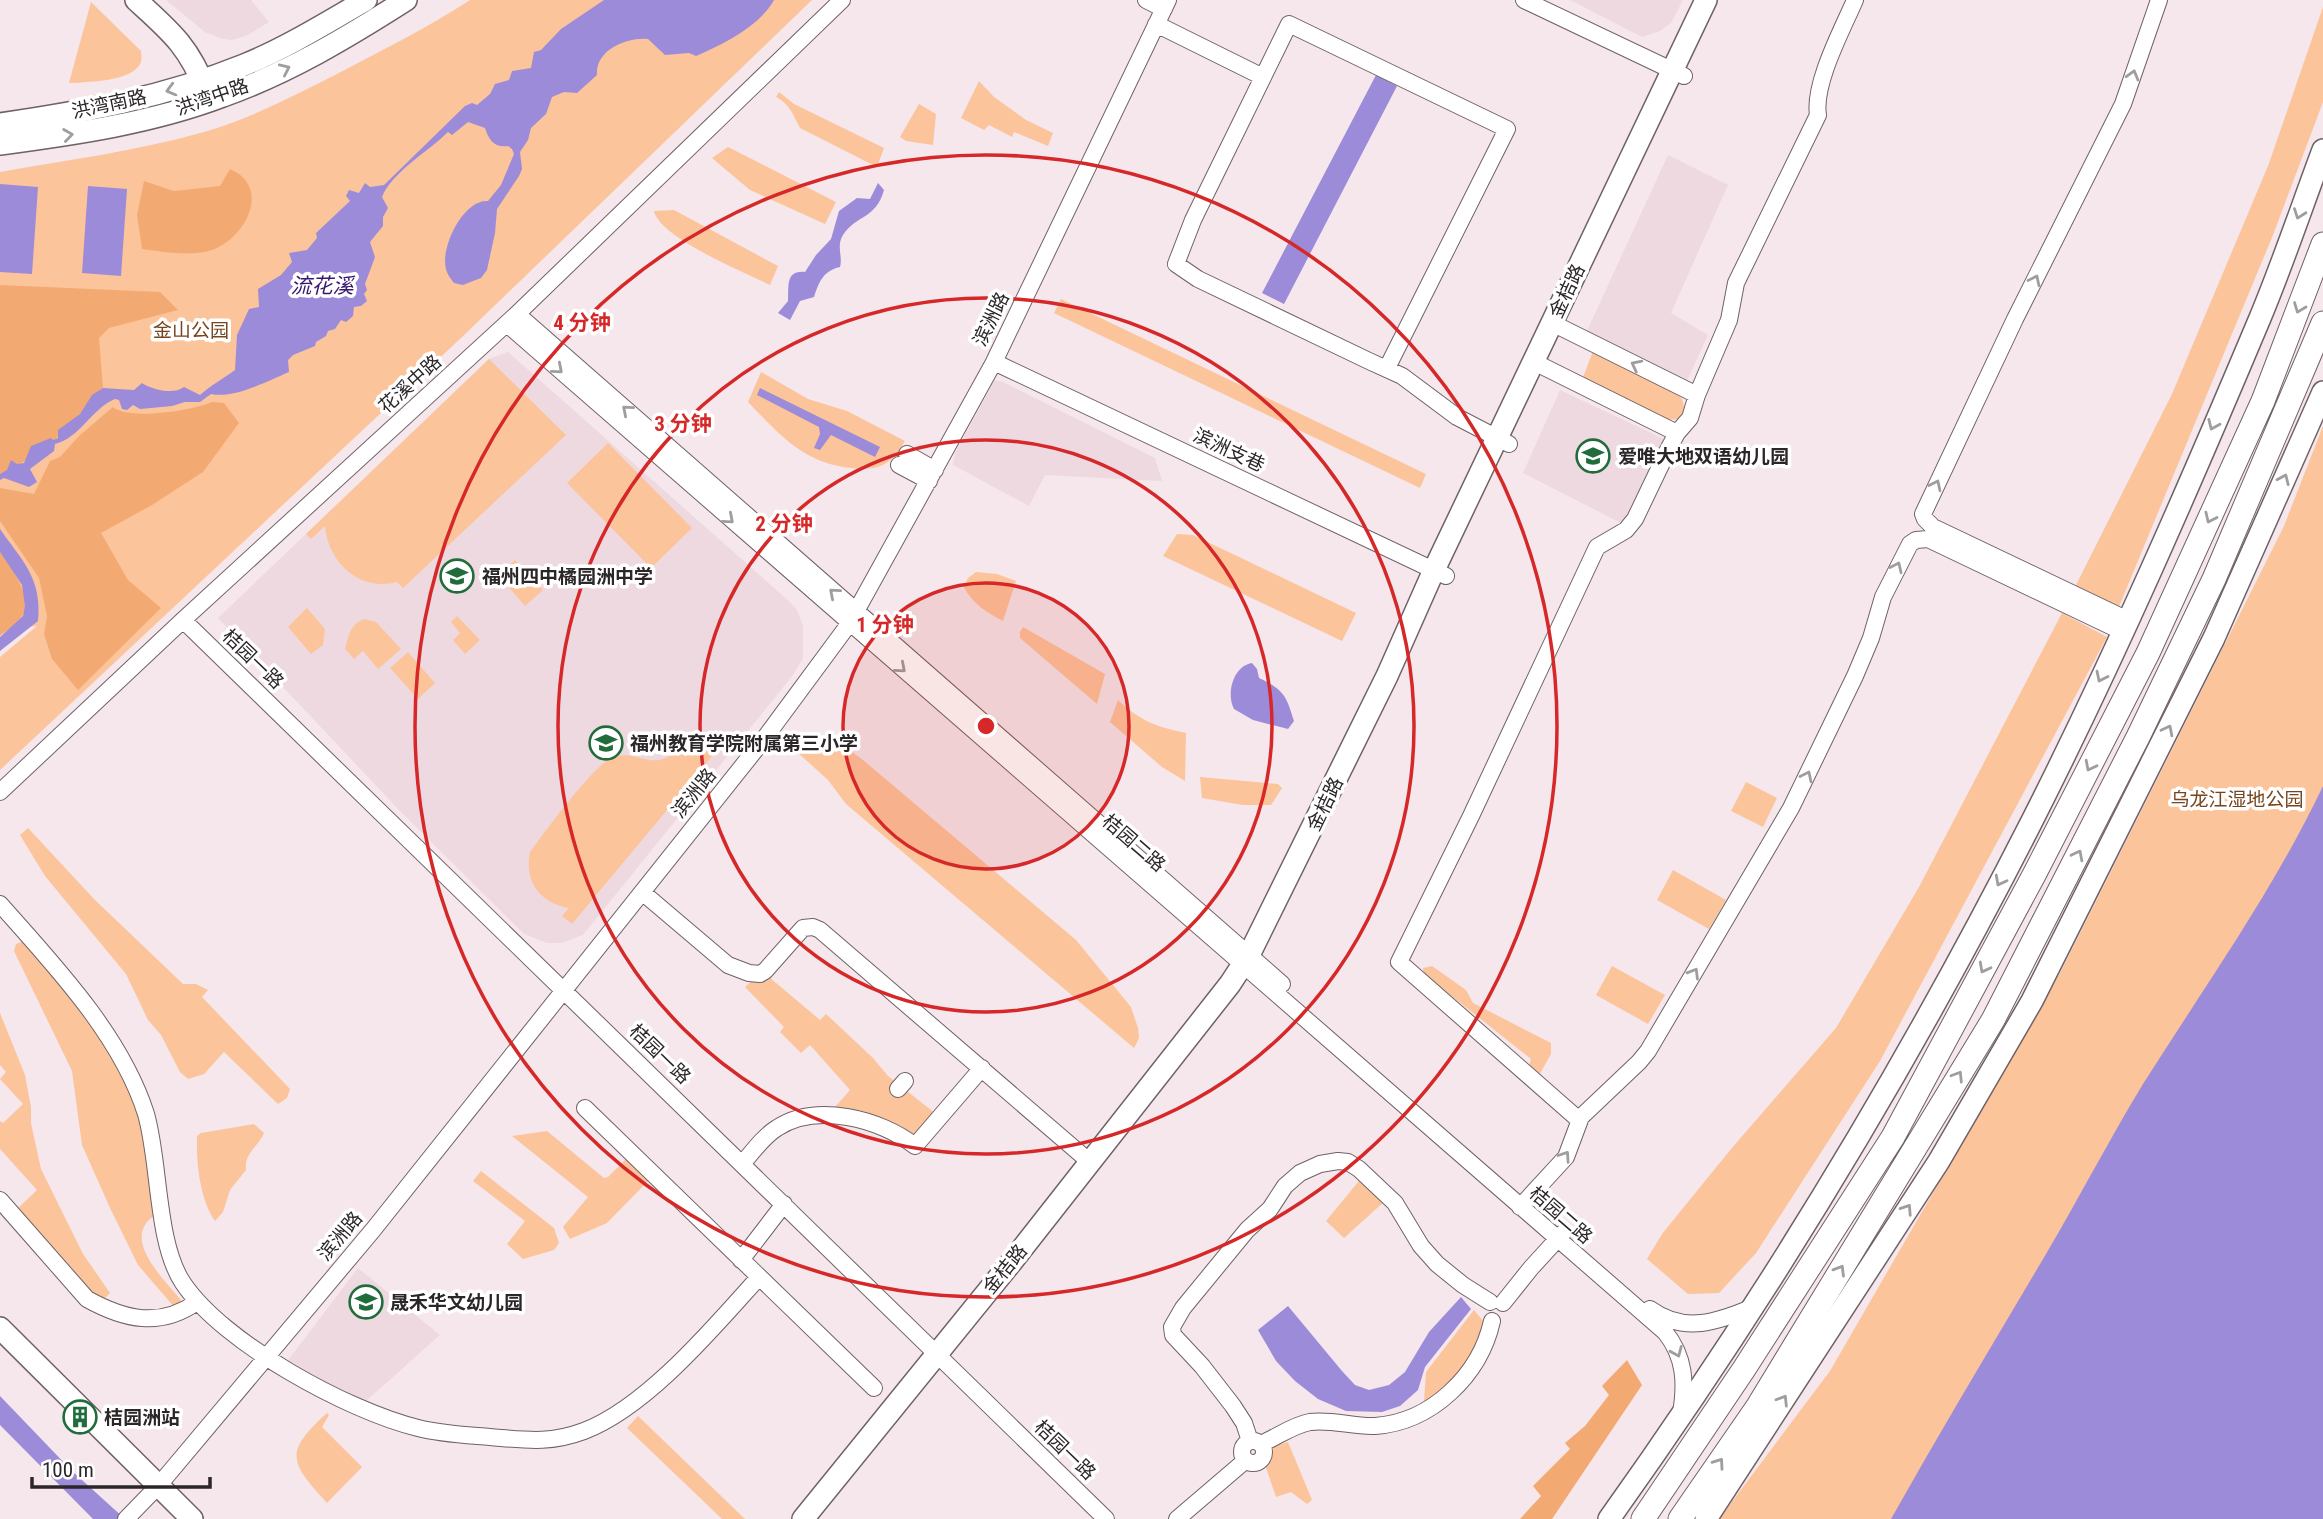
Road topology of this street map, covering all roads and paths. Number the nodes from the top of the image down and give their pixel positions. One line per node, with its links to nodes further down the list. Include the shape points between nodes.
1 (136, 0): 15 (main road, via 180,40)
2 (156, 0): 15 (main road, via 193,37)
3 (366, 0): 15 (main road, 洪湾南路, via 289,44)
4 (406, 0): 16 (main road, 洪湾中路, one-way to 4, via 306,59)
5 (842, 0): 21 (street, 花溪中路)
6 (1146, 0): 12 (street)
7 (1524, 0): 13 (street)
8 (1706, 0): 13 (main road, 金桔路)
9 (1721, 0): 13 (main road)
10 (1855, 0): 28 (street, via 1819,87 1818,115 1736,283 1729,320)
11 (2160, 0): 36 (street, one-way to 11, via 1933,527 1923,514 2123,104)
12 (1163, 11): 14 (street); 24 (street, 滨洲路)
13 (1678, 73): 23 (main road, 金桔路)
14 (1263, 77): 26 (street, via 1176,264); 26 (street, via 1289,24 1507,129)
15 (208, 78): 16 (main road); 17 (main road, 洪湾南路, one-way to 17, via 113,105)
16 (216, 99): 18 (main road, 洪湾中路, one-way to 16, via 82,133)
17 (0, 124)
18 (0, 144)
19 (2323, 150): 36 (main road, one-way to 36, via 2262,315)
20 (2323, 244): 71 (highway, one-way to 71, via 2263,401 2148,653 2034,875 1893,1137)
21 (512, 319): 34 (street, 桔园二路); 35 (street, 花溪中路)
22 (2323, 323): 72 (highway, one-way to 22, via 1758,1406 1993,1020 2214,579)
23 (1558, 326): 25 (main road, 金桔路); 28 (street, one-way to 23)
24 (994, 362): 32 (street, 滨洲路); 33 (street, 滨洲支巷)
25 (1540, 365): 29 (street); 30 (main road, 金桔路)
26 (1387, 368): 30 (street, via 1457,417)
27 (2323, 392): 73 (main road, one-way to 27, via 1939,1161 2032,1001 2214,638)
28 (1697, 395): 29 (street, via 1690,418)
29 (1677, 433): 44 (street, via 1635,520 1597,547 1399,962)
30 (1503, 441): 33 (main road, 金桔路)
31 (903, 460): 32 (street)
32 (932, 475): 34 (street, 滨洲路)
33 (1440, 573): 40 (main road, 金桔路)
34 (853, 618): 38 (street, 滨洲路); 40 (street, 桔园二路)
35 (183, 620): 37 (street, 花溪中路); 41 (street, 桔园一路)
36 (2125, 626): 44 (street, one-way to 36, via 1648,1051 1791,808 1850,687 1883,597 1910,544 1921,539 1934,542); 54 (main road, one-way to 54, via 2032,820 1930,1013)
37 (0, 792)
38 (642, 892): 41 (street, 滨洲路); 42 (street, via 728,965 749,973 765,971 803,928 820,930)
39 (0, 904): 52 (street, via 61,973 122,1059 150,1134 169,1250 181,1280)
40 (1251, 964): 46 (main road, 金桔路, via 1223,992); 48 (street, 桔园二路); 58 (main road)
41 (563, 990): 45 (street, 桔园一路); 57 (street, 滨洲路, via 373,1230)
42 (982, 1068): 45 (street, via 915,1146 849,1116 823,1115 777,1128); 46 (street)
43 (586, 1108): 51 (street)
44 (1579, 1120): 48 (street, one-way to 44, via 1566,1157)
45 (743, 1163): 49 (street, 桔园一路)
46 (1091, 1163): 58 (main road, 金桔路)
47 (0, 1200): 52 (street, via 87,1299 101,1307 145,1319 168,1318)
48 (1523, 1204): 50 (street, 桔园二路)
49 (787, 1207): 51 (street); 58 (street, 桔园一路)
50 (1560, 1236): 53 (street); 54 (street, 桔园二路, via 1669,1320 1708,1324); 60 (street, 桔园二路, one-way to 60, via 1672,1341 1684,1376)
51 (749, 1267): 57 (street, via 685,1357 616,1414 553,1441 443,1433 393,1421 333,1396); 59 (street)
52 (197, 1302): 57 (street)
53 (1497, 1303): 61 (street, via 1486,1307 1492,1321 1483,1348 1465,1376 1427,1409 1377,1426 1309,1422); 61 (street, via 1437,1264 1395,1203 1359,1169 1338,1161 1300,1173 1182,1308 1172,1327 1173,1335 1233,1406)
54 (1753, 1307): 60 (main road)
55 (0, 1328): 62 (main road)
56 (0, 1346): 62 (main road)
57 (266, 1356): 62 (street, 滨洲路)
58 (940, 1358): 66 (main road, 金桔路); 67 (main road); 68 (street, 桔园一路)
59 (874, 1388)
60 (1680, 1419): 70 (main road)
61 (1255, 1442): 69 (street, via 1242,1449 1246,1460)
62 (154, 1491): 63 (street, 滨洲路); 64 (main road); 65 (main road)
63 (127, 1518)
64 (172, 1519)
65 (192, 1519)
66 (803, 1519)
67 (820, 1519)
68 (1106, 1519)
69 (1177, 1519)
70 (1609, 1519)
71 (1643, 1519)
72 (1680, 1519)
73 (1706, 1519)

